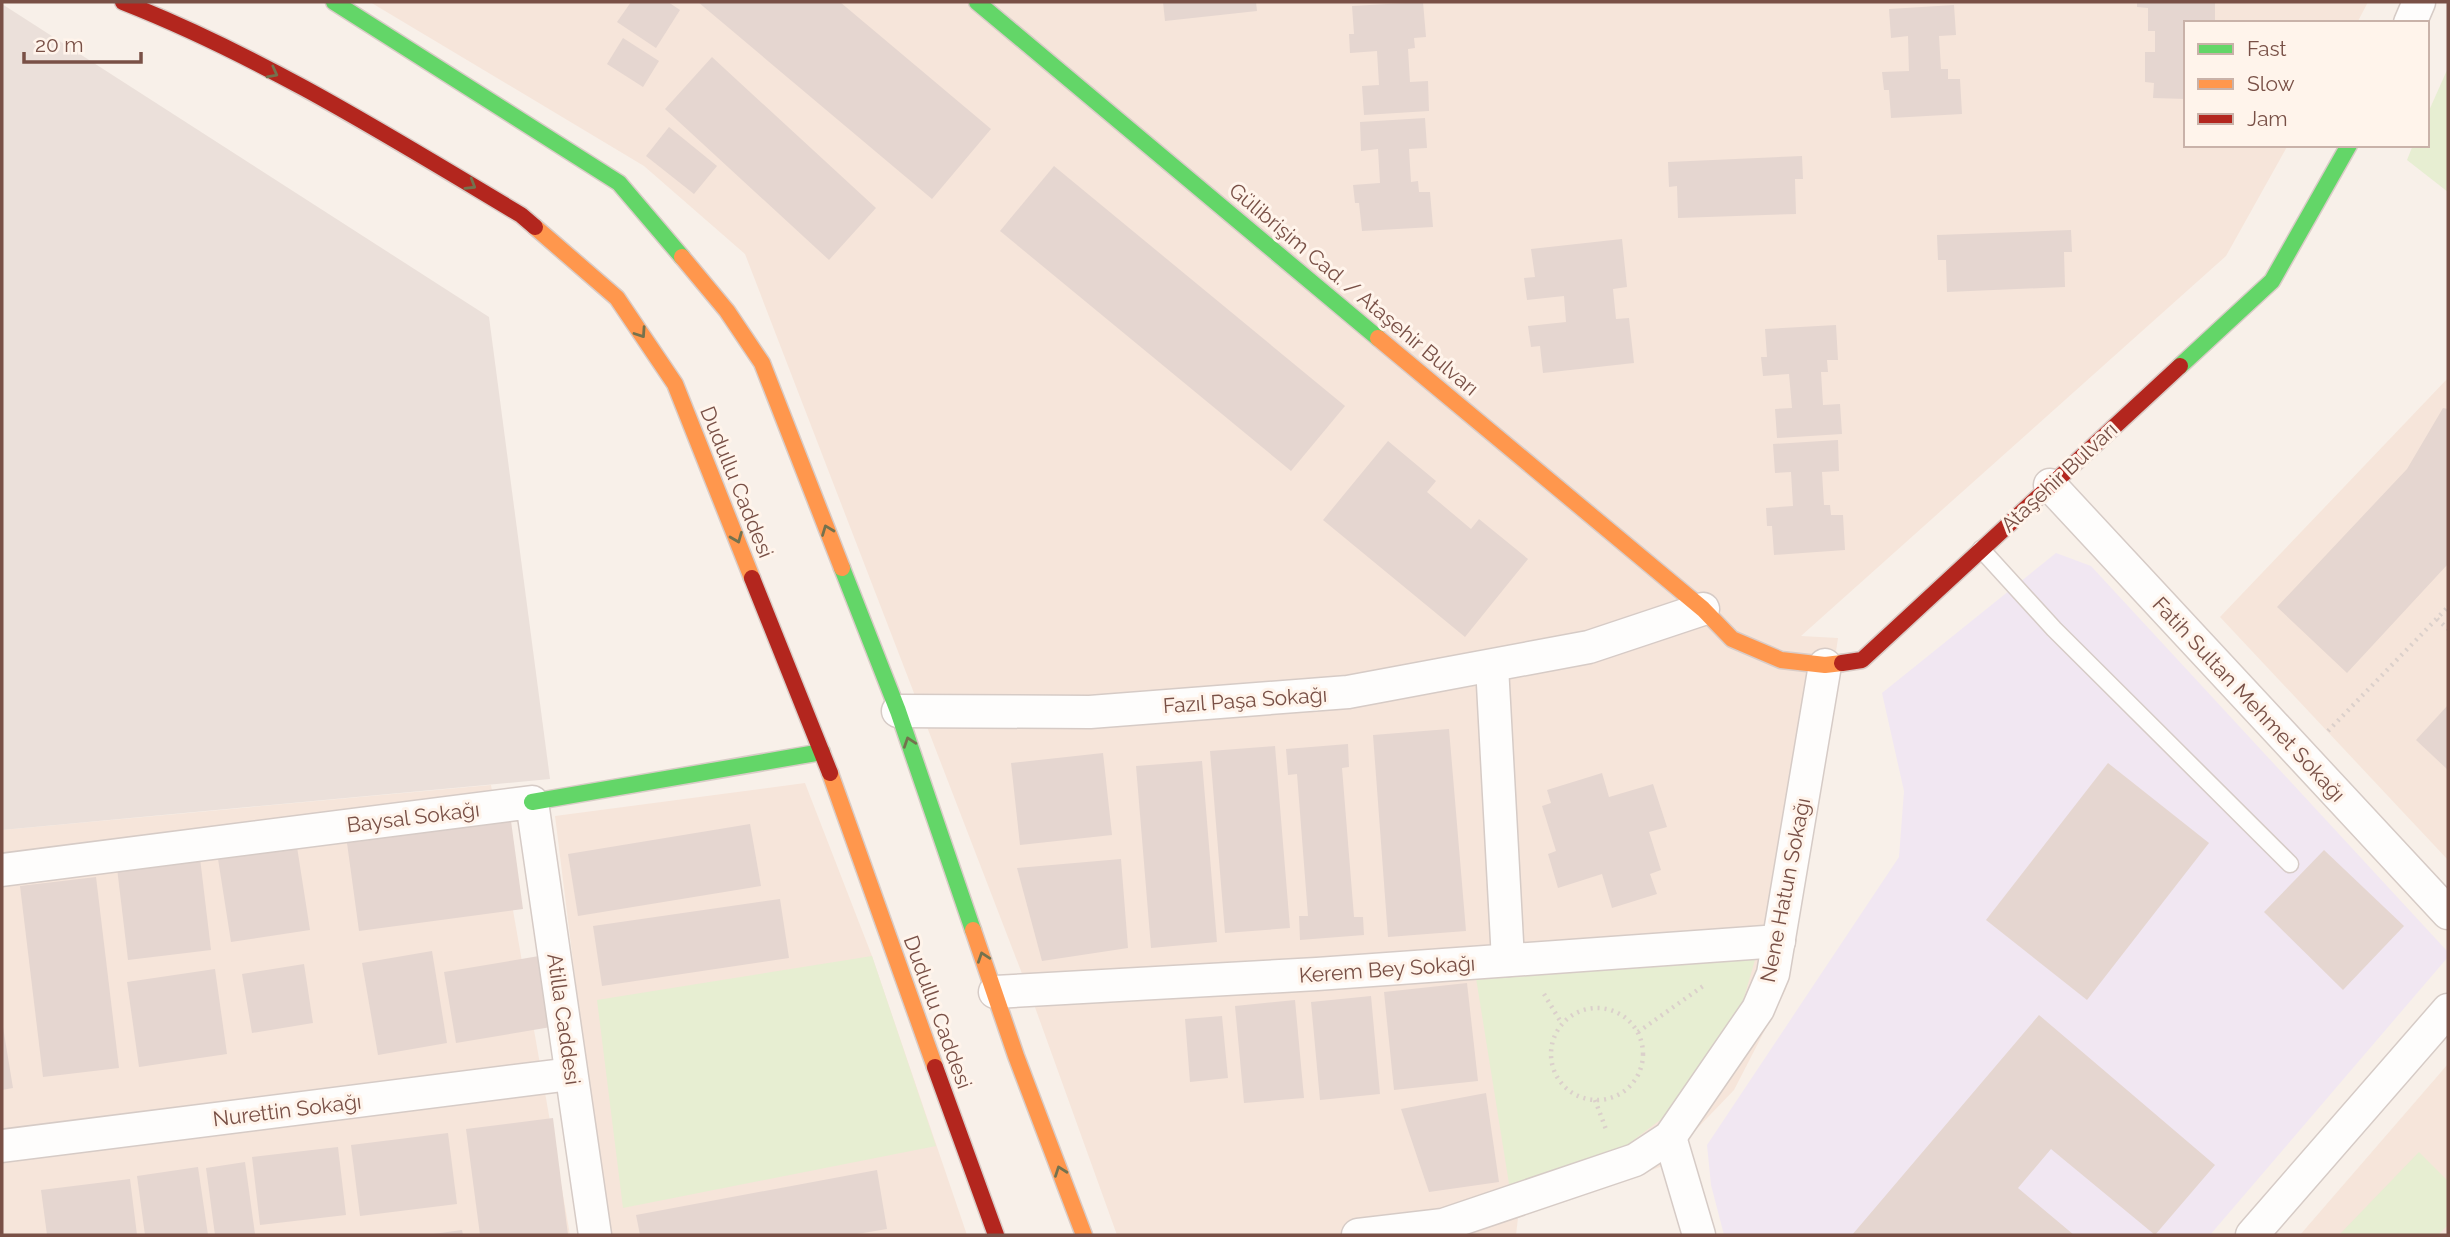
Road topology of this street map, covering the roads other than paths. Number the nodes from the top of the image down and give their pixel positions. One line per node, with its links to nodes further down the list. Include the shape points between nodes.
1 (123, 2): 13 (main road, Dudullu Caddesi, one-way to 13, via 181,25 368,123 521,215 617,298 675,384)
2 (334, 2): 12 (main road, one-way to 2, via 762,363 727,311 619,183)
3 (977, 2): 9 (main road, Gülibrişim Cad. / Ataşehir Bulvarı)
4 (2419, 2): 5 (street)
5 (2411, 21)
6 (2348, 147): 7 (main road, Ataşehir Bulvarı, via 2272,281)
7 (2049, 485): 8 (main road, Ataşehir Bulvarı); 17 (street, Fatih Sultan Mehmet Sokağı)
8 (1981, 549): 10 (main road, Ataşehir Bulvarı, via 1862,660); 15 (lane, via 2054,629)
9 (1703, 609): 10 (main road, Ataşehir Bulvarı, via 1732,639 1781,660); 11 (street, Fazıl Paşa Sokağı, via 1589,648)
10 (1825, 665): 18 (street, Nene Hatun Sokağı)
11 (1492, 666): 12 (street, Fazıl Paşa Sokağı, via 1348,692 1090,712); 19 (street)
12 (898, 711): 20 (main road, one-way to 12)
13 (821, 752): 14 (main road, Baysal Sokağı); 26 (main road, Dudullu Caddesi)
14 (532, 802): 16 (street, Baysal Sokağı); 22 (street, Atilla Caddesi)
15 (2290, 864)
16 (2, 870)
17 (2448, 913)
18 (1779, 941): 19 (street, Kerem Bey Sokağı); 23 (street, Nene Hatun Sokağı, via 1773,974 1758,1009)
19 (1508, 960): 20 (street, Kerem Bey Sokağı)
20 (995, 992): 27 (main road, one-way to 20)
21 (2448, 1010): 30 (street)
22 (572, 1074): 24 (street, Nurettin Sokağı); 25 (street, Atilla Caddesi)
23 (1670, 1137): 28 (street, Nene Hatun Sokağı, via 1635,1160 1443,1225); 29 (street)
24 (2, 1146)
25 (595, 1235)
26 (996, 1235)
27 (1084, 1235)
28 (1358, 1235)
29 (1699, 1235)
30 (2252, 1235)

